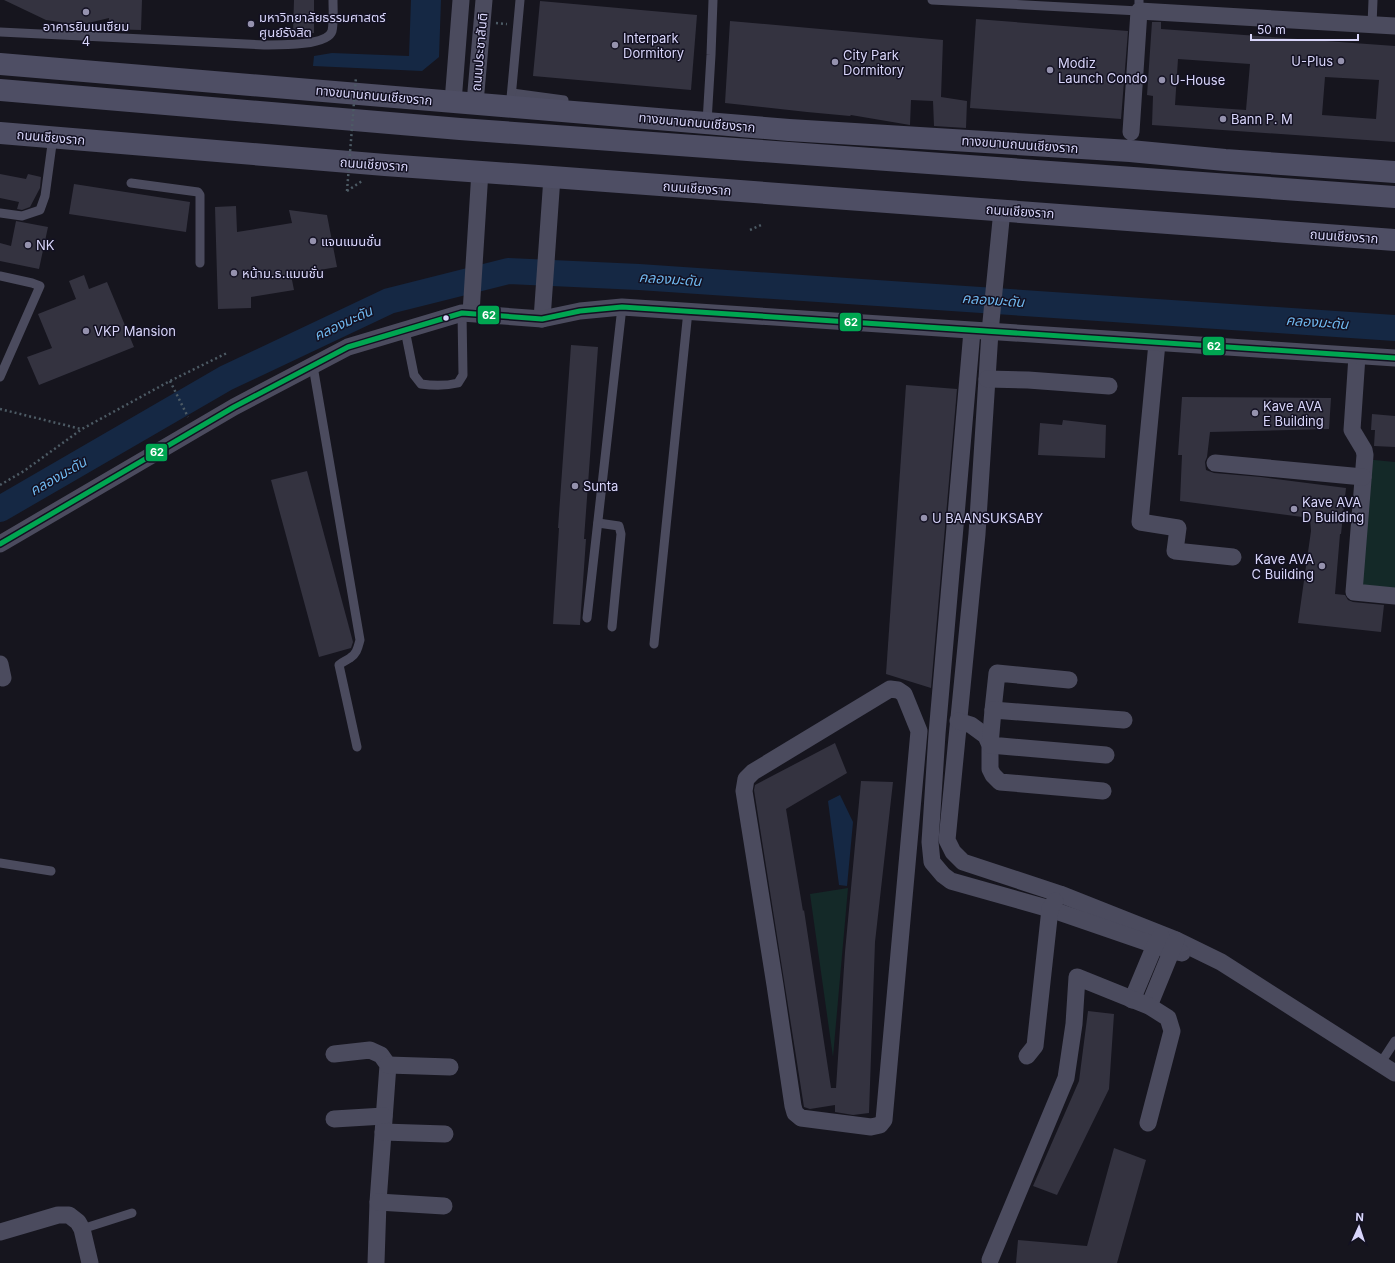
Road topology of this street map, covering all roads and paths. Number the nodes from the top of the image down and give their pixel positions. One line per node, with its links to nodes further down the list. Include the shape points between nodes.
1 (333, 0): 11 (lane, via 330,36 301,44 264,45)
2 (461, 0): 17 (street, ถนนประชาสันติ)
3 (484, 0): 18 (street, ถนนประชาสันติ)
4 (520, 0): 15 (lane)
5 (713, 0): 19 (lane)
6 (932, 0): 8 (lane)
7 (1373, 0): 9 (lane)
8 (1139, 6): 9 (street); 24 (street)
9 (1372, 25): 10 (street)
10 (1395, 26)
11 (0, 32)
12 (0, 64): 17 (main road, ทางขนานถนนเชียงราก)
13 (356, 77): 30 (path, bridge)
14 (0, 90): 25 (main road)
15 (511, 100): 16 (lane); 18 (main road, ทางขนานถนนเชียงราก); 19 (main road, ทางขนานถนนเชียงราก)
16 (576, 101)
17 (453, 102): 18 (main road, ทางขนานถนนเชียงราก)
18 (475, 103)
19 (710, 116): 20 (main road, ทางขนานถนนเชียงราก); 23 (lane, via 964,133)
20 (789, 130): 23 (main road, ทางขนานถนนเชียงราก); 25 (main road)
21 (0, 133): 22 (main road, ถนนเชียงราก)
22 (53, 137): 26 (main road, ถนนเชียงราก, via 385,166); 33 (lane, via 45,196 40,210 22,216)
23 (964, 140): 24 (main road, ทางขนานถนนเชียงราก)
24 (1130, 142): 27 (main road, ทางขนานถนนเชียงราก, via 1232,160)
25 (953, 166): 31 (main road)
26 (480, 171): 28 (main road, ถนนเชียงราก); 40 (street, via 476,246)
27 (1395, 172)
28 (552, 176): 32 (main road, ถนนเชียงราก); 42 (street)
29 (131, 183): 37 (lane, via 198,192)
30 (347, 191)
31 (1395, 197)
32 (1002, 210): 36 (main road, ถนนเชียงราก); 43 (street)
33 (0, 213)
34 (761, 225): 35 (path)
35 (750, 230)
36 (1395, 240)
37 (200, 263)
38 (1, 278): 51 (lane, via 40,286)
39 (622, 308): 41 (street); 42 (street); 61 (lane)
40 (468, 309): 42 (street); 44 (street); 44 (lane, via 463,375 458,383 449,386 421,384 414,375)
41 (688, 311): 45 (street); 67 (lane)
42 (543, 314)
43 (990, 327): 45 (street); 46 (street); 52 (street)
44 (405, 330): 50 (street, via 348,347)
45 (972, 331): 73 (street)
46 (1157, 343): 48 (street); 63 (street, via 1140,522 1178,528 1175,551)
47 (227, 353): 53 (path)
48 (1357, 356): 49 (street); 59 (street, via 1352,430 1364,450)
49 (1395, 358)
50 (313, 366): 62 (street, via 234,407); 75 (lane, via 360,640 358,650 339,665)
51 (0, 376)
52 (987, 379): 54 (street); 71 (street, via 977,534)
53 (170, 381): 56 (path); 57 (path)
54 (1108, 386)
55 (0, 409): 57 (path)
56 (191, 422)
57 (82, 429): 60 (path)
58 (1215, 463): 59 (street)
59 (1363, 477): 64 (street, via 1354,592)
60 (0, 485)
61 (598, 522): 65 (lane); 66 (lane, via 619,526 621,534)
62 (0, 544)
63 (1234, 557)
64 (1395, 596)
65 (587, 618)
66 (612, 627)
67 (654, 644)
68 (1069, 680): 69 (street, via 997,673)
69 (993, 710): 70 (street); 74 (street)
70 (1124, 720)
71 (957, 729): 73 (street); 74 (street, via 971,725 986,736); 78 (street)
72 (919, 731): 72 (street, via 884,1120 880,1125 871,1127 801,1118 793,1106 744,791 746,779 753,772 890,689 904,694); 73 (street)
73 (937, 734): 79 (street)
74 (990, 745): 76 (street); 77 (street, via 990,769 1000,782)
75 (357, 747)
76 (1106, 755)
77 (1104, 791)
78 (947, 840): 79 (street); 80 (street, via 953,852)
79 (930, 842): 83 (street, via 932,862)
80 (963, 862): 83 (street); 84 (street)
81 (0, 863): 82 (lane)
82 (51, 871)
83 (951, 882): 85 (street)
84 (1060, 894): 85 (street); 86 (street)
85 (1050, 909): 86 (street); 91 (street, via 1035,1046)
86 (1166, 943): 87 (street); 88 (street); 92 (street, via 1221,962)
87 (1132, 1000): 88 (street); 105 (street, via 1077,977 1074,1024 1066,1078)
88 (1149, 1006): 97 (street, via 1168,1018 1172,1031)
89 (1395, 1041): 92 (lane)
90 (334, 1054): 93 (street, via 370,1050 381,1055)
91 (1027, 1056)
92 (1380, 1064): 95 (street)
93 (388, 1065): 94 (street); 98 (street)
94 (450, 1067)
95 (1395, 1074)
96 (334, 1119): 98 (street)
97 (1148, 1123)
98 (383, 1124): 99 (street); 100 (street)
99 (445, 1134)
100 (378, 1202): 101 (street); 107 (street)
101 (444, 1206)
102 (132, 1213): 103 (lane)
103 (82, 1229): 104 (street, via 69,1215 58,1215); 106 (street)
104 (0, 1232)
105 (990, 1260)
106 (90, 1263)
107 (376, 1263)

